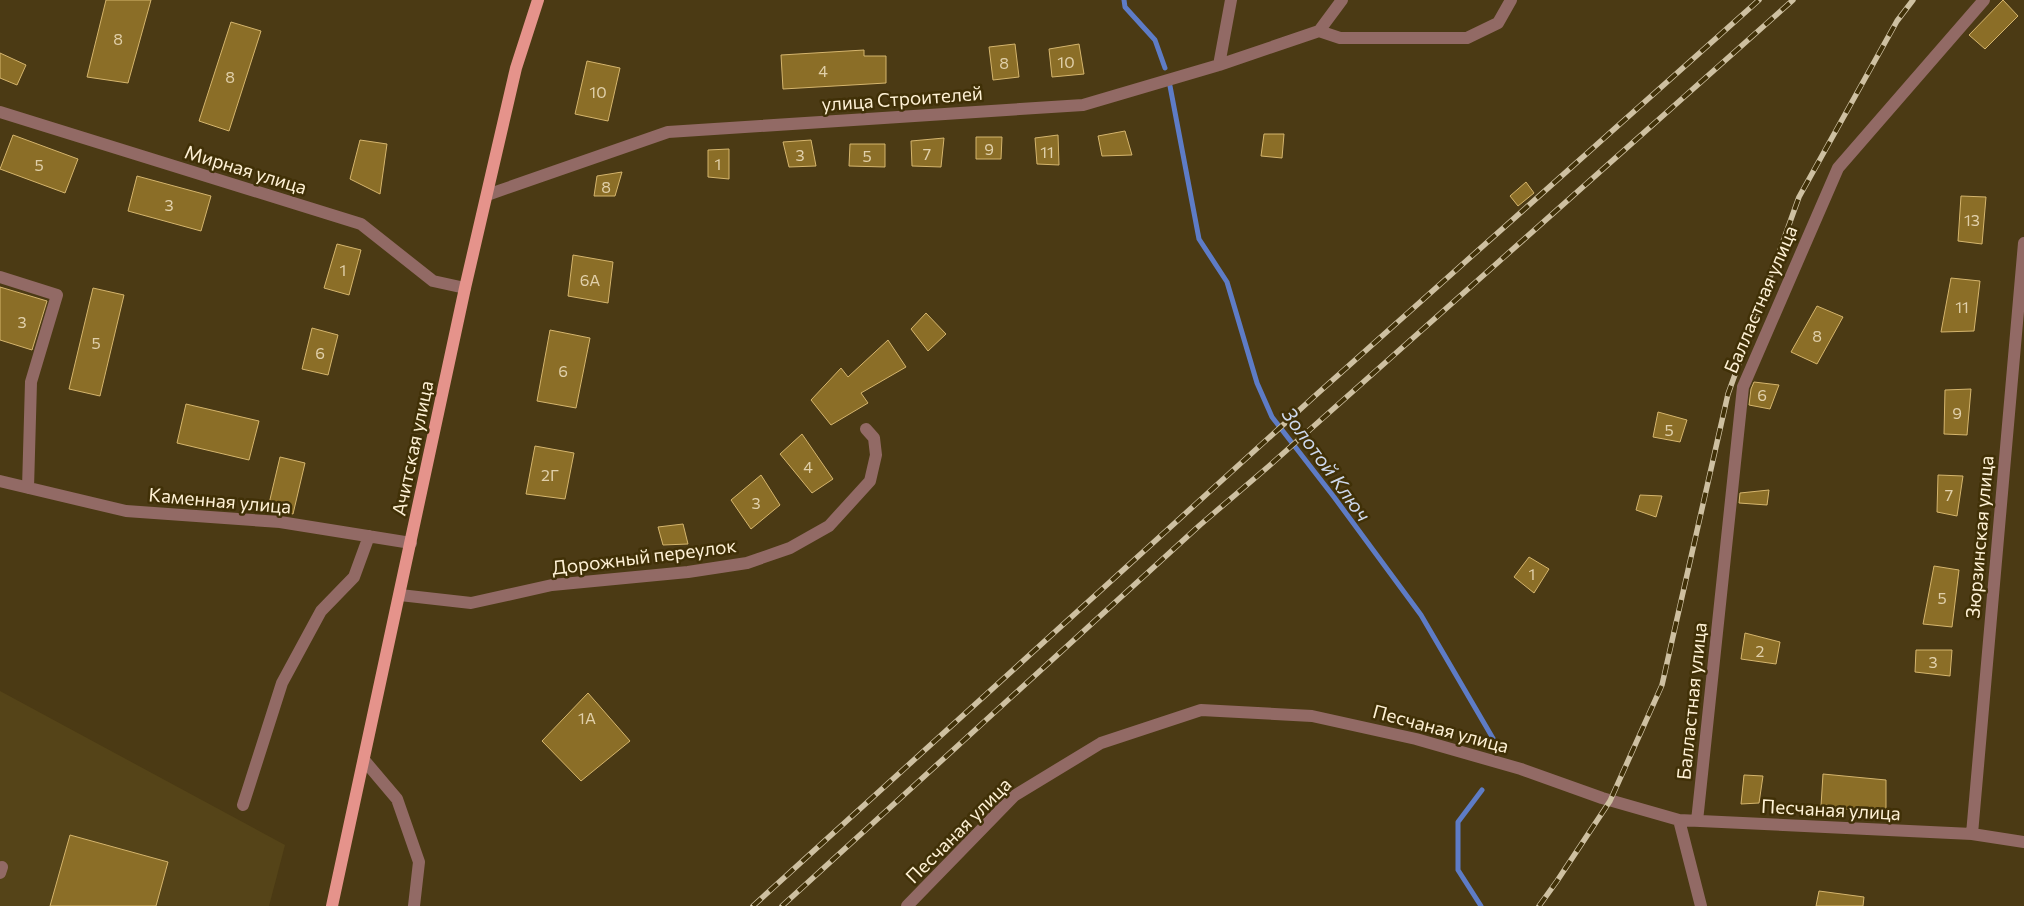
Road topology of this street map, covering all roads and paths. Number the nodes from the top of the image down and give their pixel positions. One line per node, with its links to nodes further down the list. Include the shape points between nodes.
1 (538, 0): 9 (main road, Ачитская улица, via 516,68)
2 (1231, 0): 7 (street)
3 (1342, 0): 6 (street)
4 (1511, 0): 6 (street, via 1498,23 1467,38 1340,38)
5 (1984, 0): 22 (street, Балластная улица, via 1838,168 1742,387)
6 (1319, 31): 7 (street, улица Строителей)
7 (1219, 64): 9 (street, улица Строителей, via 1082,105 668,132)
8 (0, 112): 12 (street, Мирная улица, via 361,224 433,280)
9 (487, 195): 12 (main road, Ачитская улица)
10 (2024, 243): 23 (street, Зюрзинская улица)
11 (0, 278): 15 (street, via 57,295 31,382)
12 (466, 288): 17 (main road, Ачитская улица)
13 (866, 429): 18 (street, Дорожный переулок, via 874,438 876,455 870,481 829,526 790,548 747,563 552,585 471,603)
14 (0, 481): 15 (street, Каменная улица)
15 (28, 488): 16 (street, Каменная улица, via 126,511 280,522)
16 (369, 536): 17 (street, Каменная улица); 20 (street, via 354,577 321,611 282,683)
17 (411, 543): 18 (main road, Ачитская улица)
18 (400, 595): 19 (main road, Ачитская улица)
19 (364, 760): 25 (main road, Ачитская улица); 26 (street, via 397,798 419,862)
20 (243, 806)
21 (1679, 820): 22 (street, Песчаная улица); 27 (street, Песчаная улица, via 1602,798 1522,769 1416,739 1312,716 1202,710 1101,742 1014,796); 28 (street)
22 (1697, 821): 23 (street, Песчаная улица)
23 (1972, 834): 24 (street, Песчаная улица)
24 (2024, 842)
25 (332, 906)
26 (414, 906)
27 (908, 906)
28 (1701, 906)

